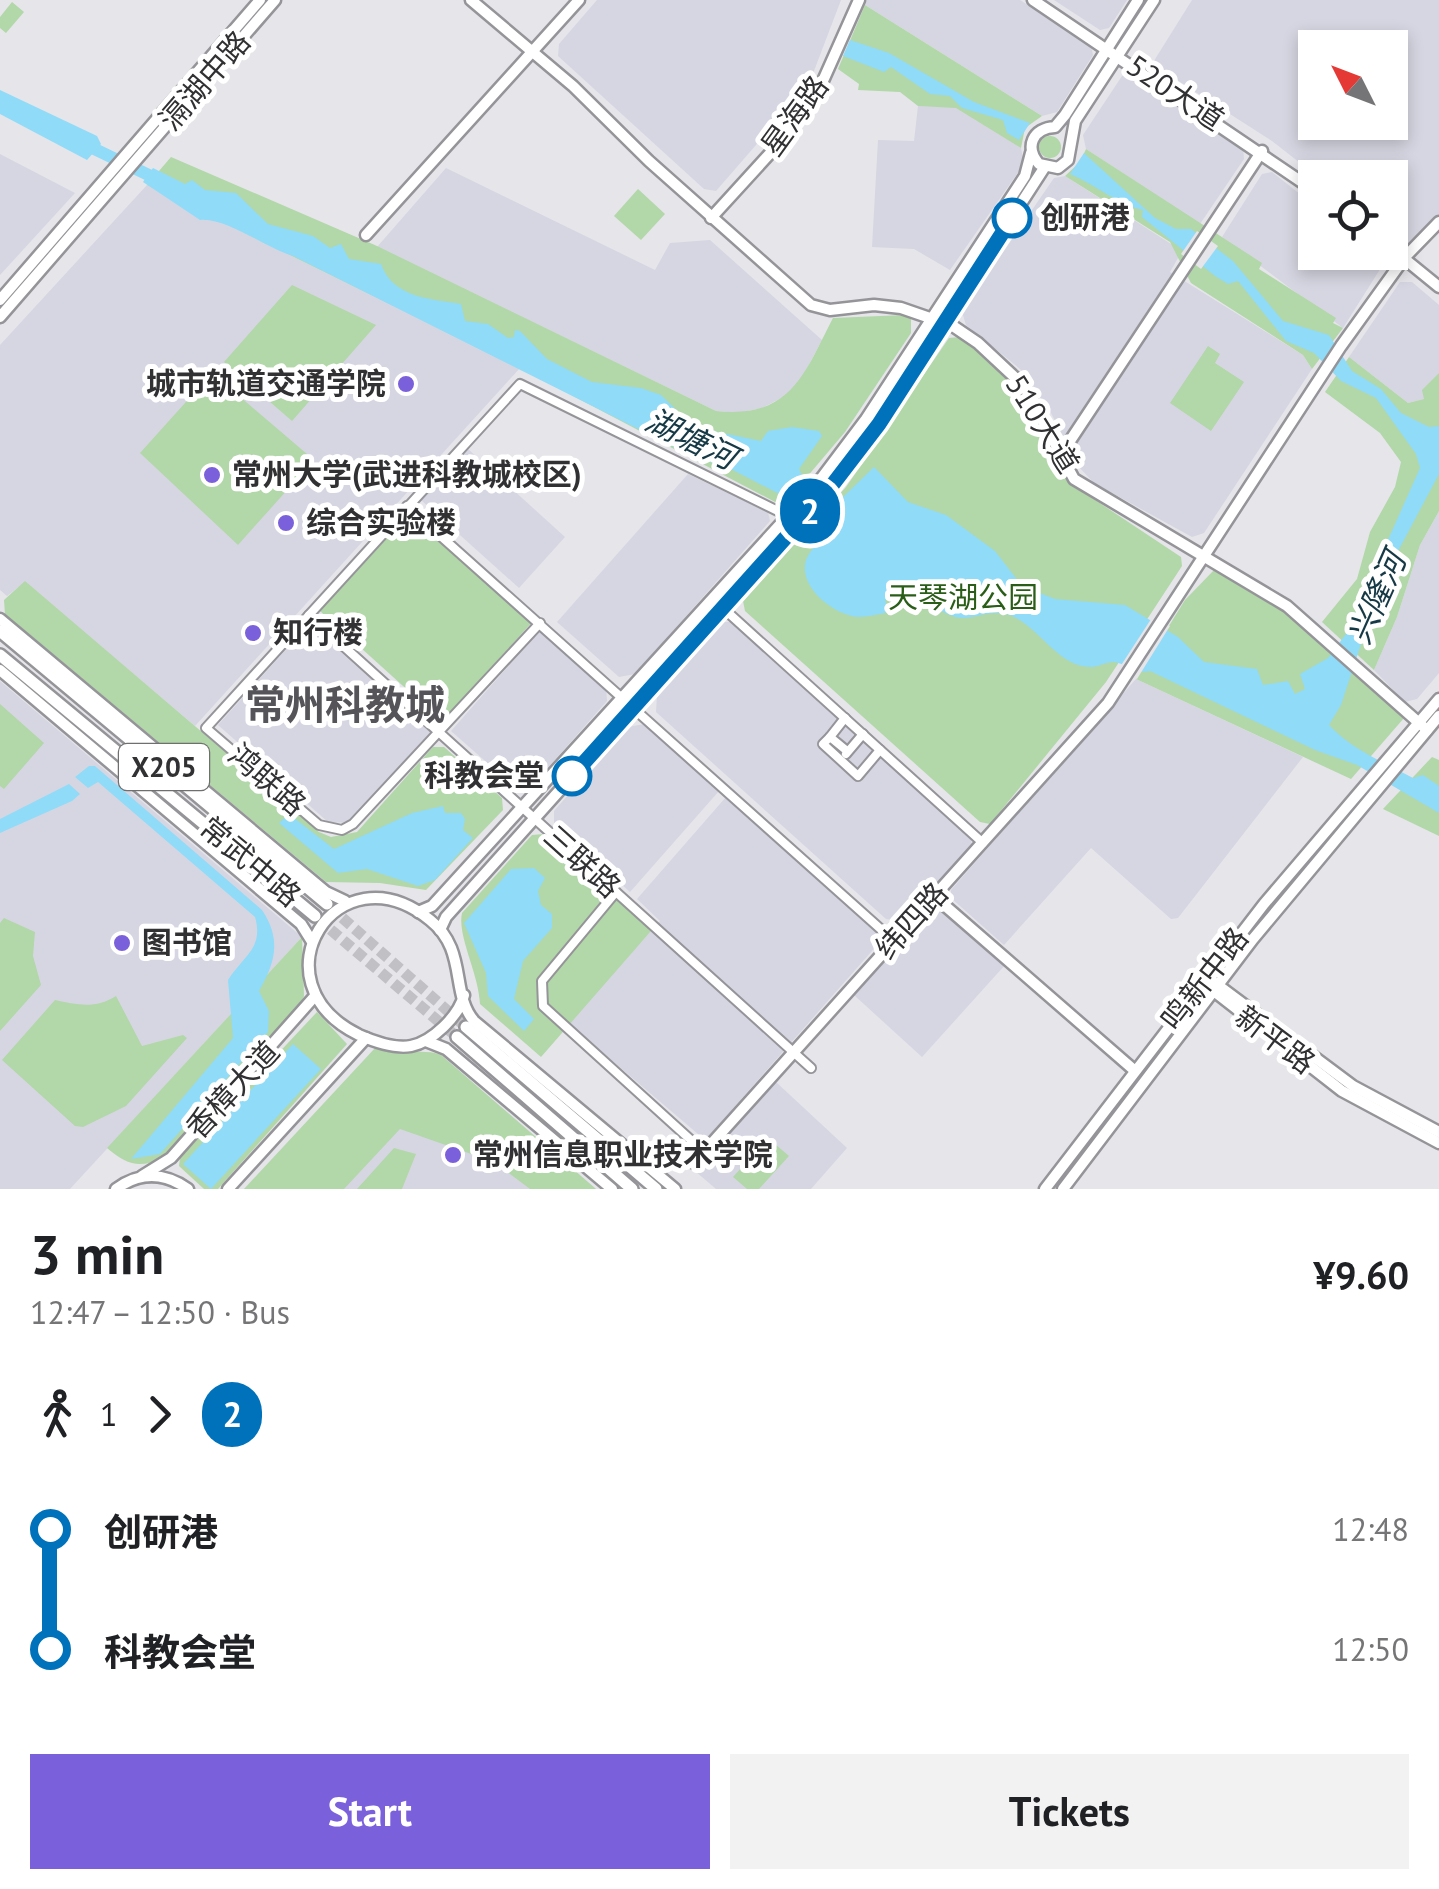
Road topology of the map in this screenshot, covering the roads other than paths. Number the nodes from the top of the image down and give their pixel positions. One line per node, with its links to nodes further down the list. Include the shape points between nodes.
1 (260, 0): 16 (street, 滆湖中路)
2 (275, 0): 16 (street, 滆湖中路)
3 (471, 0): 10 (street, 510大道)
4 (579, 0): 10 (street)
5 (859, 0): 20 (street, 星海路, via 818,92)
6 (1033, 0): 9 (street, 520大道)
7 (1138, 0): 9 (street)
8 (1154, 0): 11 (street)
9 (1107, 48): 11 (street, 520大道); 12 (street)
10 (532, 53): 20 (street, 510大道); 22 (street)
11 (1118, 55): 13 (street); 14 (street, 520大道)
12 (1055, 127): 13 (street); 15 (street, via 1036,134)
13 (1069, 136): 17 (street, via 1068,160)
14 (1262, 152): 19 (street, 520大道); 31 (street)
15 (1031, 153): 17 (street); 29 (street, via 1024,176)
16 (132, 159): 18 (street)
17 (1044, 168): 30 (street)
18 (119, 173): 27 (street); 28 (street)
19 (1298, 178)
20 (711, 218): 29 (street, 510大道, via 811,305 890,306)
21 (1439, 222): 23 (street)
22 (366, 235)
23 (1408, 254)
24 (1408, 261): 26 (street)
25 (1395, 270): 35 (street)
26 (1439, 286)
27 (0, 300)
28 (0, 318)
29 (932, 318): 30 (street, 510大道); 33 (street)
30 (944, 322): 31 (street, 510大道, via 1011,370 1039,409); 34 (street, via 879,424)
31 (1060, 456): 35 (street, 510大道, via 1086,488)
32 (407, 506): 33 (street, via 520,384); 37 (street); 39 (street)
33 (792, 512): 34 (street); 43 (street)
34 (804, 519): 36 (street)
35 (1203, 557): 48 (street, 510大道, via 1270,594); 58 (street, 纬四路, via 1126,676)
36 (723, 608): 45 (street); 47 (street)
37 (309, 616): 49 (street, 三联路); 49 (street, 鸿联路, via 206,728 332,831 353,824)
38 (0, 619): 61 (street, via 326,892)
39 (540, 623): 43 (street); 49 (street, 鸿联路)
40 (0, 631): 62 (main road, 常武中路 / X205)
41 (0, 655): 64 (main road, 常武中路 / X205)
42 (0, 670): 66 (street, via 301,924)
43 (623, 698): 45 (street); 56 (street)
44 (1439, 699): 48 (street)
45 (634, 708): 57 (street); 67 (street)
46 (1439, 716): 48 (street)
47 (845, 718): 50 (street); 51 (street)
48 (1423, 726): 55 (street, via 1396,766); 55 (street, via 1384,762)
49 (437, 731): 56 (street, 三联路)
50 (863, 734): 52 (street); 53 (street)
51 (824, 741): 53 (street); 54 (street)
52 (880, 750): 54 (street, via 858,776); 58 (street)
53 (848, 752): 54 (street)
54 (843, 763)
55 (1378, 778): 68 (street, 鸣新中路); 69 (street, 鸣新中路)
56 (523, 808): 57 (street, 三联路); 63 (street, via 432,906)
57 (534, 818): 59 (street, 三联路); 65 (street)
58 (982, 842): 60 (street, 纬四路)
59 (616, 892): 74 (street, 三联路); 79 (street, via 542,982 543,1006)
60 (935, 897): 67 (street, 纬四路); 76 (street)
61 (345, 901): 63 (street, via 386,900); 66 (street)
62 (327, 904)
63 (418, 912): 65 (street)
64 (315, 916)
65 (440, 930): 71 (street, via 456,954)
66 (311, 940): 70 (street, via 308,972)
67 (894, 941): 74 (street, 纬四路)
68 (1205, 978): 69 (street, 新平路); 76 (street, 鸣新中路)
69 (1216, 989): 77 (street, 新平路, via 1353,1086); 78 (street, 新平路, via 1342,1090); 90 (street, 鸣新中路)
70 (316, 996): 72 (street); 81 (street, 香樟大道, via 171,1158)
71 (464, 996): 73 (street); 88 (street, via 474,1020)
72 (366, 1038): 73 (street, via 409,1046); 84 (street, 香樟大道)
73 (426, 1041): 85 (street, via 446,1049)
74 (794, 1052): 75 (street, 三联路); 79 (street, 纬四路)
75 (811, 1068)
76 (1134, 1070): 89 (street, 鸣新中路)
77 (1439, 1132)
78 (1439, 1143)
79 (704, 1152): 80 (street, 纬四路)
80 (694, 1163)
81 (142, 1176): 82 (street, 香樟大道); 83 (street, via 176,1180)
82 (116, 1189)
83 (188, 1189)
84 (228, 1189)
85 (612, 1189)
86 (632, 1189): 87 (main road, via 461,1032)
87 (656, 1189)
88 (676, 1189)
89 (1045, 1189)
90 (1064, 1189)

